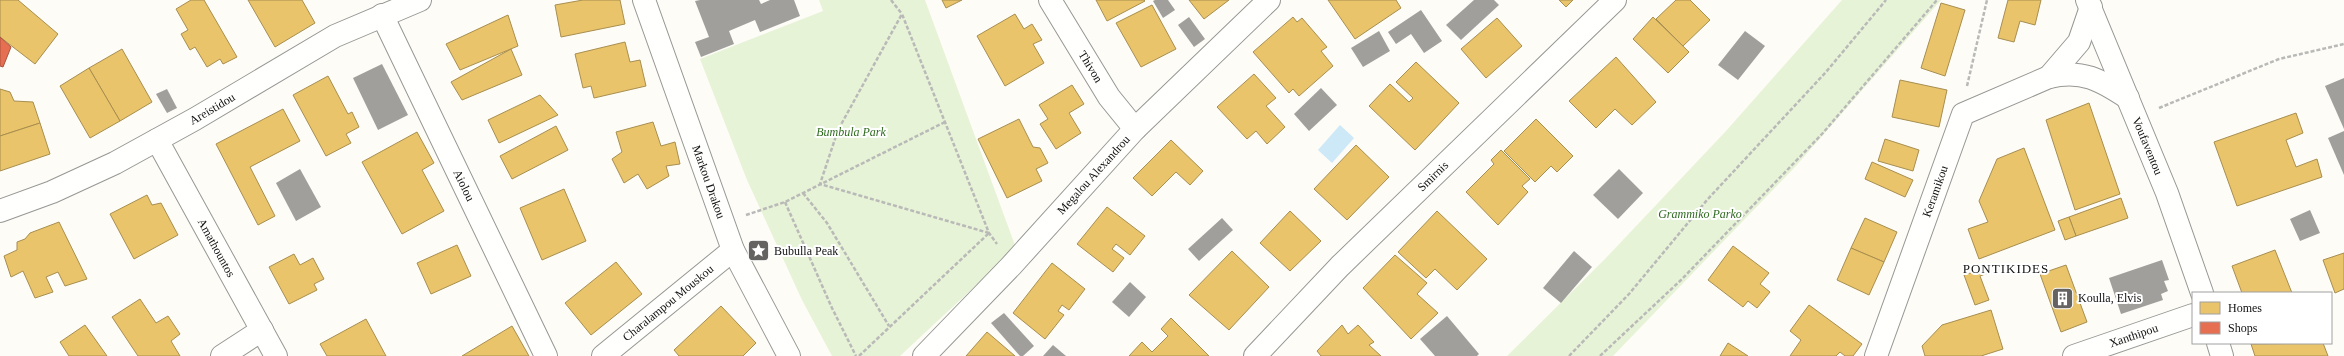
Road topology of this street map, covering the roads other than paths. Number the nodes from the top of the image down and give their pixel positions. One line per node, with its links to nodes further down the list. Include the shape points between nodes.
1 (420, 0): 7 (street, Areistidou)
2 (644, 0): 13 (street, Markou Drakou)
3 (1050, 0): 10 (street, Thivon, via 1109,97)
4 (1269, 0): 10 (street, Megalou Alexandrou)
5 (1615, 0): 24 (street, Smirnis, via 1340,266)
6 (2089, 4): 8 (street, via 2079,42); 9 (street, Voufaventou)
7 (382, 15): 11 (street, Areistidou, via 335,36); 20 (street, Aiolou)
8 (2049, 77): 9 (street, via 2078,74 2109,85); 25 (street, Keramikou, via 1963,114)
9 (2128, 98): 14 (street, Voufaventou, via 2184,237)
10 (1135, 129): 23 (street, Megalou Alexandrou, via 1011,266)
11 (157, 140): 12 (street, Areistidou, via 86,176); 16 (street, Amathountos)
12 (0, 211)
13 (733, 250): 21 (street, Charalampou Mouskou); 22 (street, Markou Drakou)
14 (2202, 292)
15 (2192, 315): 26 (street, Xanthipou)
16 (262, 330): 18 (street); 19 (street, Amathountos)
17 (2218, 344): 27 (street)
18 (222, 356)
19 (276, 356)
20 (546, 356)
21 (603, 356)
22 (789, 356)
23 (924, 356)
24 (1256, 356)
25 (1876, 356)
26 (2074, 356)
27 (2222, 356)

